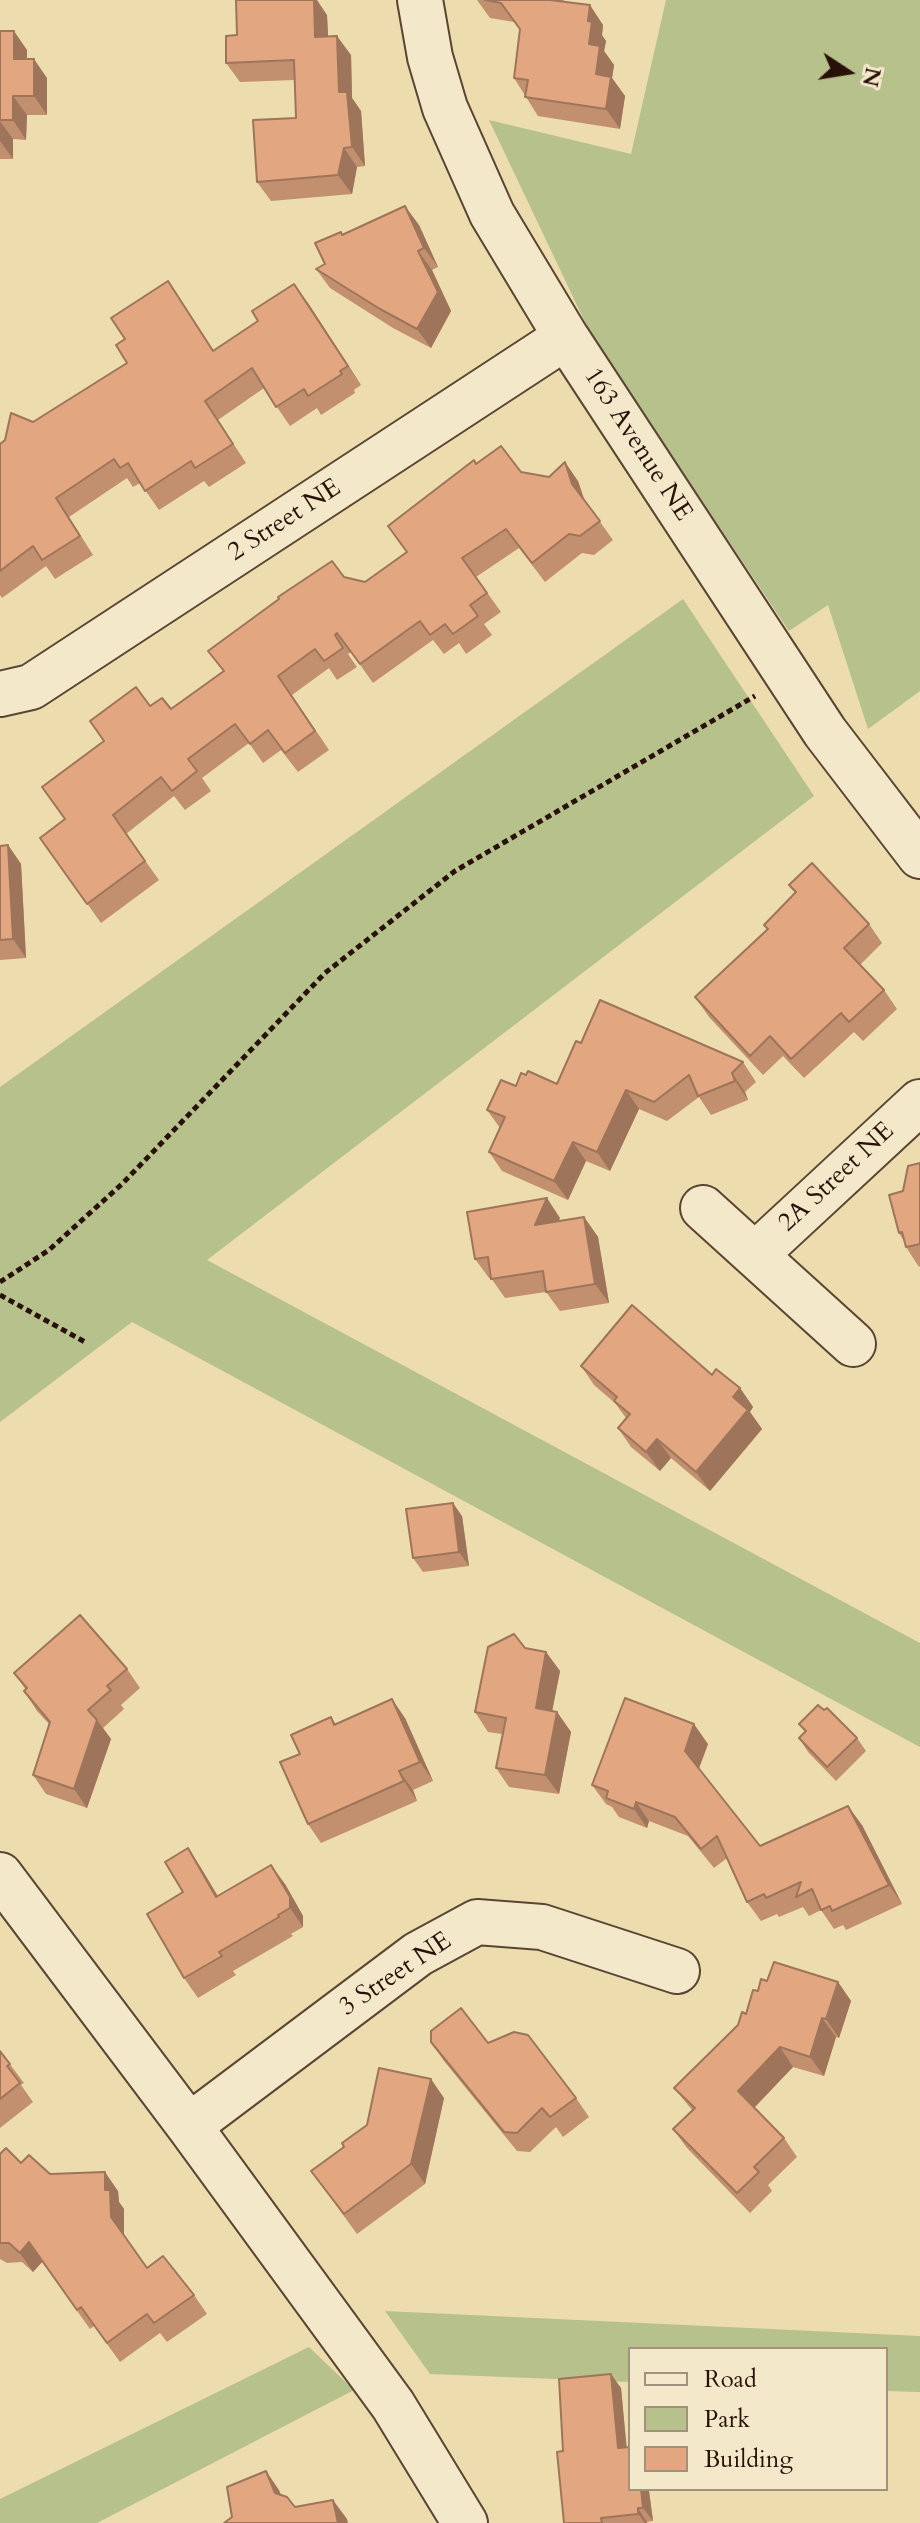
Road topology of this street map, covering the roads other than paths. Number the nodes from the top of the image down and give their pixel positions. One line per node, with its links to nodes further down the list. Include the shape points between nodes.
1 (420, 0): 2 (street, 163 Avenue NE, via 434,70 464,154 492,214)
2 (566, 337): 3 (street, 2 Street NE, via 31,687); 4 (street, 163 Avenue NE, via 825,732)
3 (0, 694)
4 (920, 856)
5 (920, 1102): 7 (street, 2A Street NE)
6 (703, 1208): 7 (street, 2A Street NE)
7 (755, 1255): 8 (street, 2A Street NE)
8 (853, 1344)
9 (0, 1875): 11 (street)
10 (677, 1971): 11 (street, 3 Street NE, via 542,1927 477,1922 418,1954)
11 (189, 2126): 12 (street, via 393,2405)
12 (465, 2523)

